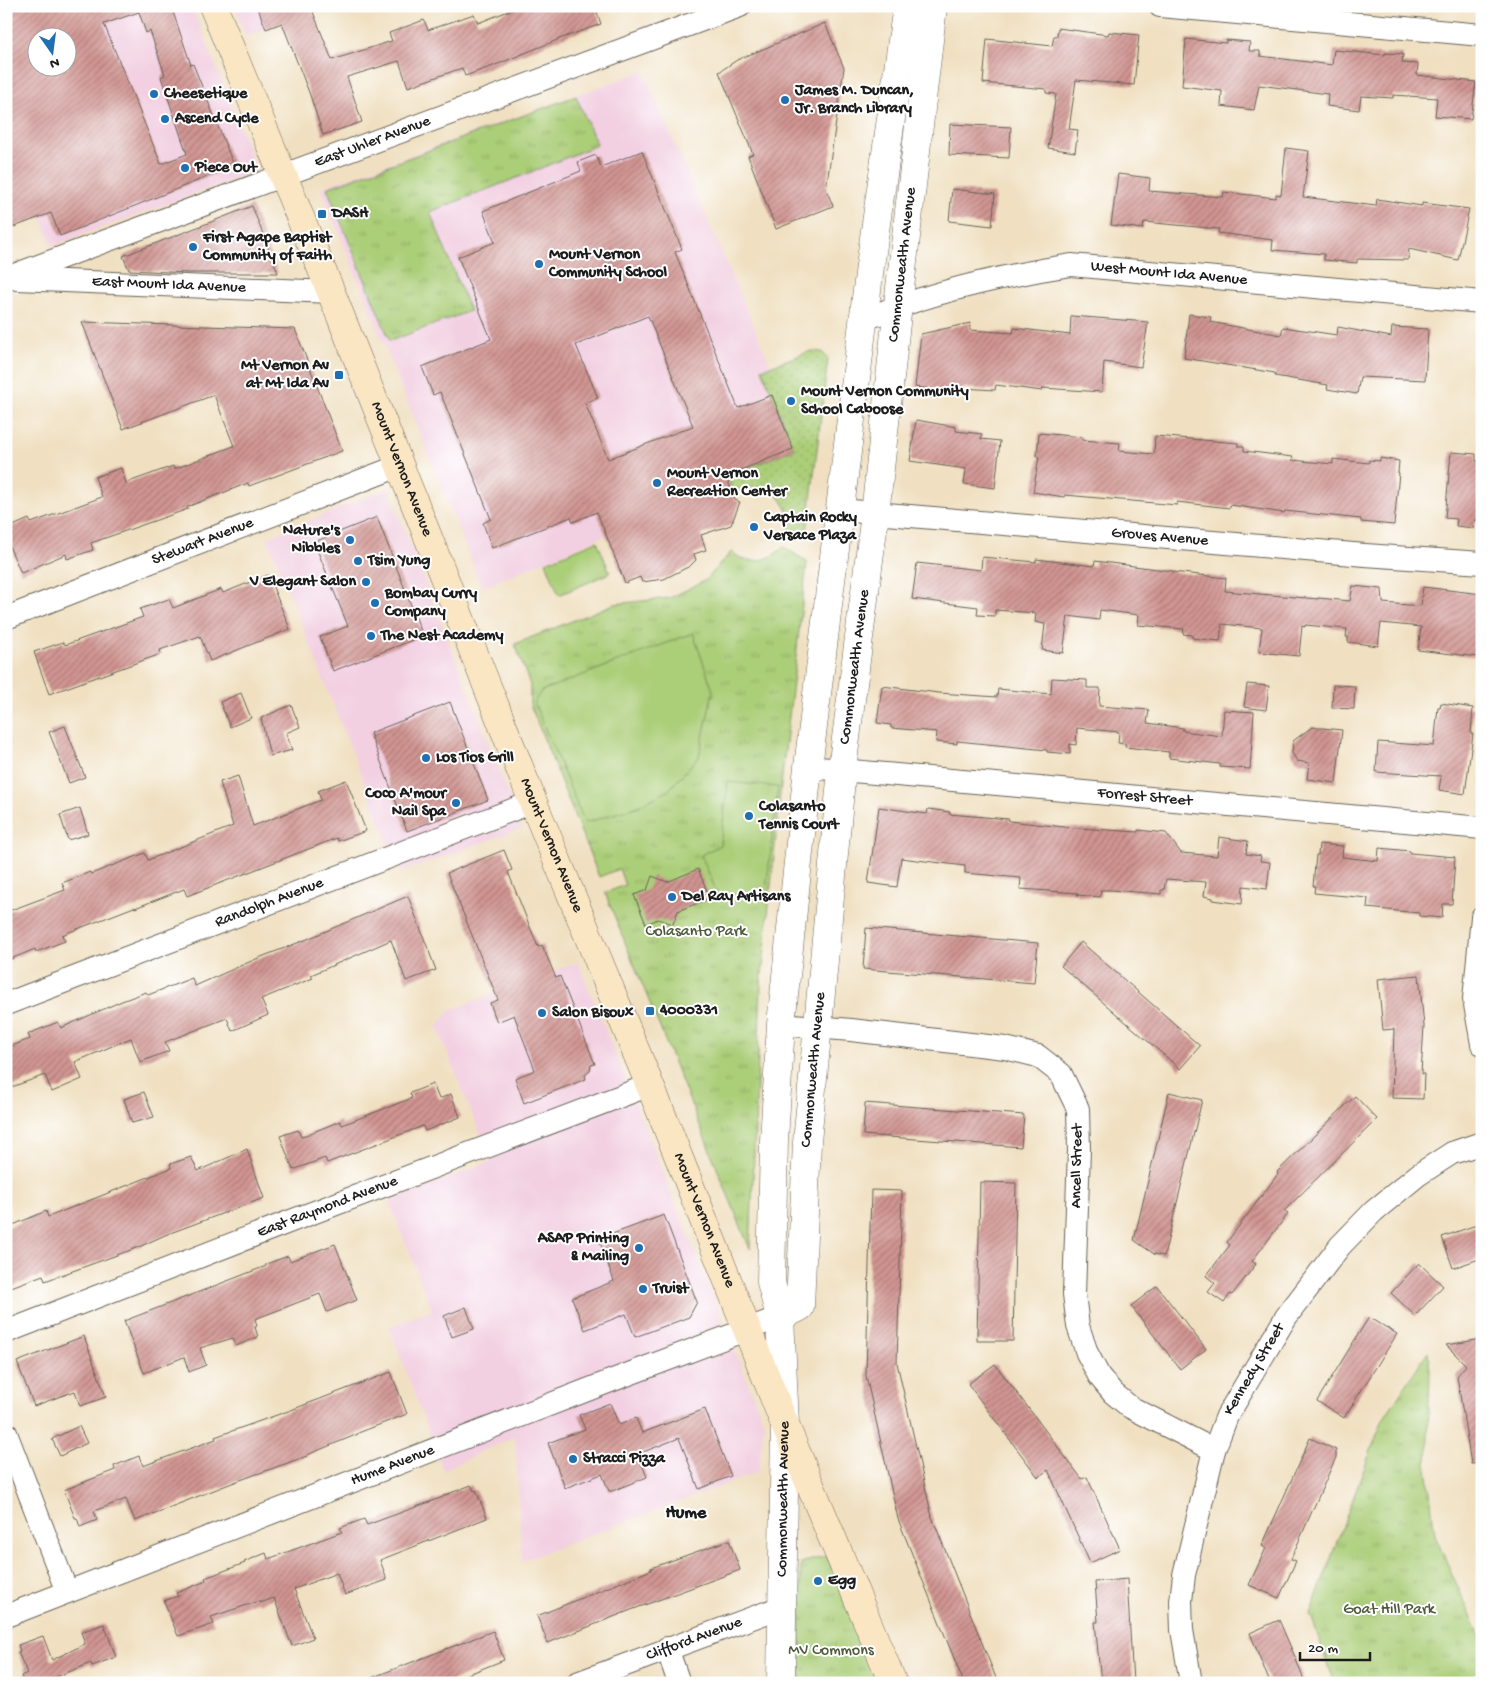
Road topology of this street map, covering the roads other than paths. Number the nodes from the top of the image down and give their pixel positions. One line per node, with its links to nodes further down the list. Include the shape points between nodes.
1 (213, 6): 8 (main road, Mount Vernon Avenue)
2 (740, 6): 6 (street, East Uhler Avenue)
3 (907, 6): 13 (street, Commonwealth Avenue)
4 (933, 6): 12 (street, Commonwealth Avenue)
5 (1160, 6): 7 (street)
6 (707, 12): 8 (street, East Uhler Avenue)
7 (1482, 35)
8 (282, 175): 9 (street, East Uhler Avenue); 10 (main road, Mount Vernon Avenue)
9 (6, 278): 10 (street, East Mount Ida Avenue)
10 (331, 292): 14 (main road, Mount Vernon Avenue)
11 (1482, 302): 12 (street, West Mount Ida Avenue, via 1071,265 976,282)
12 (898, 305): 13 (street, West Mount Ida Avenue); 16 (street, Commonwealth Avenue)
13 (864, 320): 15 (street, Commonwealth Avenue)
14 (399, 466): 18 (street, Stewart Avenue); 21 (main road, Mount Vernon Avenue)
15 (840, 510): 16 (street, Groves Avenue); 19 (street, Commonwealth Avenue)
16 (875, 514): 17 (street, Groves Avenue); 20 (street, Commonwealth Avenue)
17 (1482, 563)
18 (6, 618)
19 (808, 767): 20 (street, Forrest Street); 25 (street, Commonwealth Avenue)
20 (842, 770): 22 (street, Forrest Street); 26 (street, Commonwealth Avenue)
21 (533, 802): 24 (street, Randolph Avenue); 28 (main road, Mount Vernon Avenue)
22 (1482, 828)
23 (1482, 917): 27 (street, via 1474,999)
24 (6, 1004)
25 (781, 1024): 26 (street, Ancell Street); 29 (street, Commonwealth Avenue)
26 (818, 1027): 30 (street, Commonwealth Avenue); 37 (street, Ancell Street, via 1004,1048 1038,1056 1061,1074 1078,1109 1074,1294 1078,1326 1087,1353 1098,1376 1130,1408)
27 (1482, 1044)
28 (650, 1085): 33 (main road, Mount Vernon Avenue); 34 (street, East Raymond Avenue)
29 (774, 1140): 30 (street); 32 (street, Commonwealth Avenue, via 770,1282)
30 (807, 1142): 32 (street, Commonwealth Avenue, via 800,1307)
31 (1482, 1143): 37 (street, Kennedy Street, via 1452,1153 1418,1175 1374,1211 1340,1246 1286,1317 1227,1416)
32 (780, 1317): 33 (street, Hume Avenue); 35 (street, Commonwealth Avenue)
33 (746, 1329): 35 (main road, Mount Vernon Avenue); 38 (street, Hume Avenue)
34 (6, 1332)
35 (785, 1425): 39 (street, Commonwealth Avenue); 45 (main road, Mount Vernon Avenue)
36 (6, 1433): 38 (street)
37 (1214, 1450): 46 (street, Kennedy Street, via 1183,1584 1182,1630)
38 (67, 1592): 40 (street, Hume Avenue)
39 (784, 1606): 41 (street, Clifford Avenue); 44 (street, Commonwealth Avenue)
40 (6, 1616)
41 (667, 1648): 42 (street, Clifford Avenue); 43 (street)
42 (577, 1683)
43 (679, 1683)
44 (781, 1683)
45 (893, 1683)
46 (1191, 1683)

